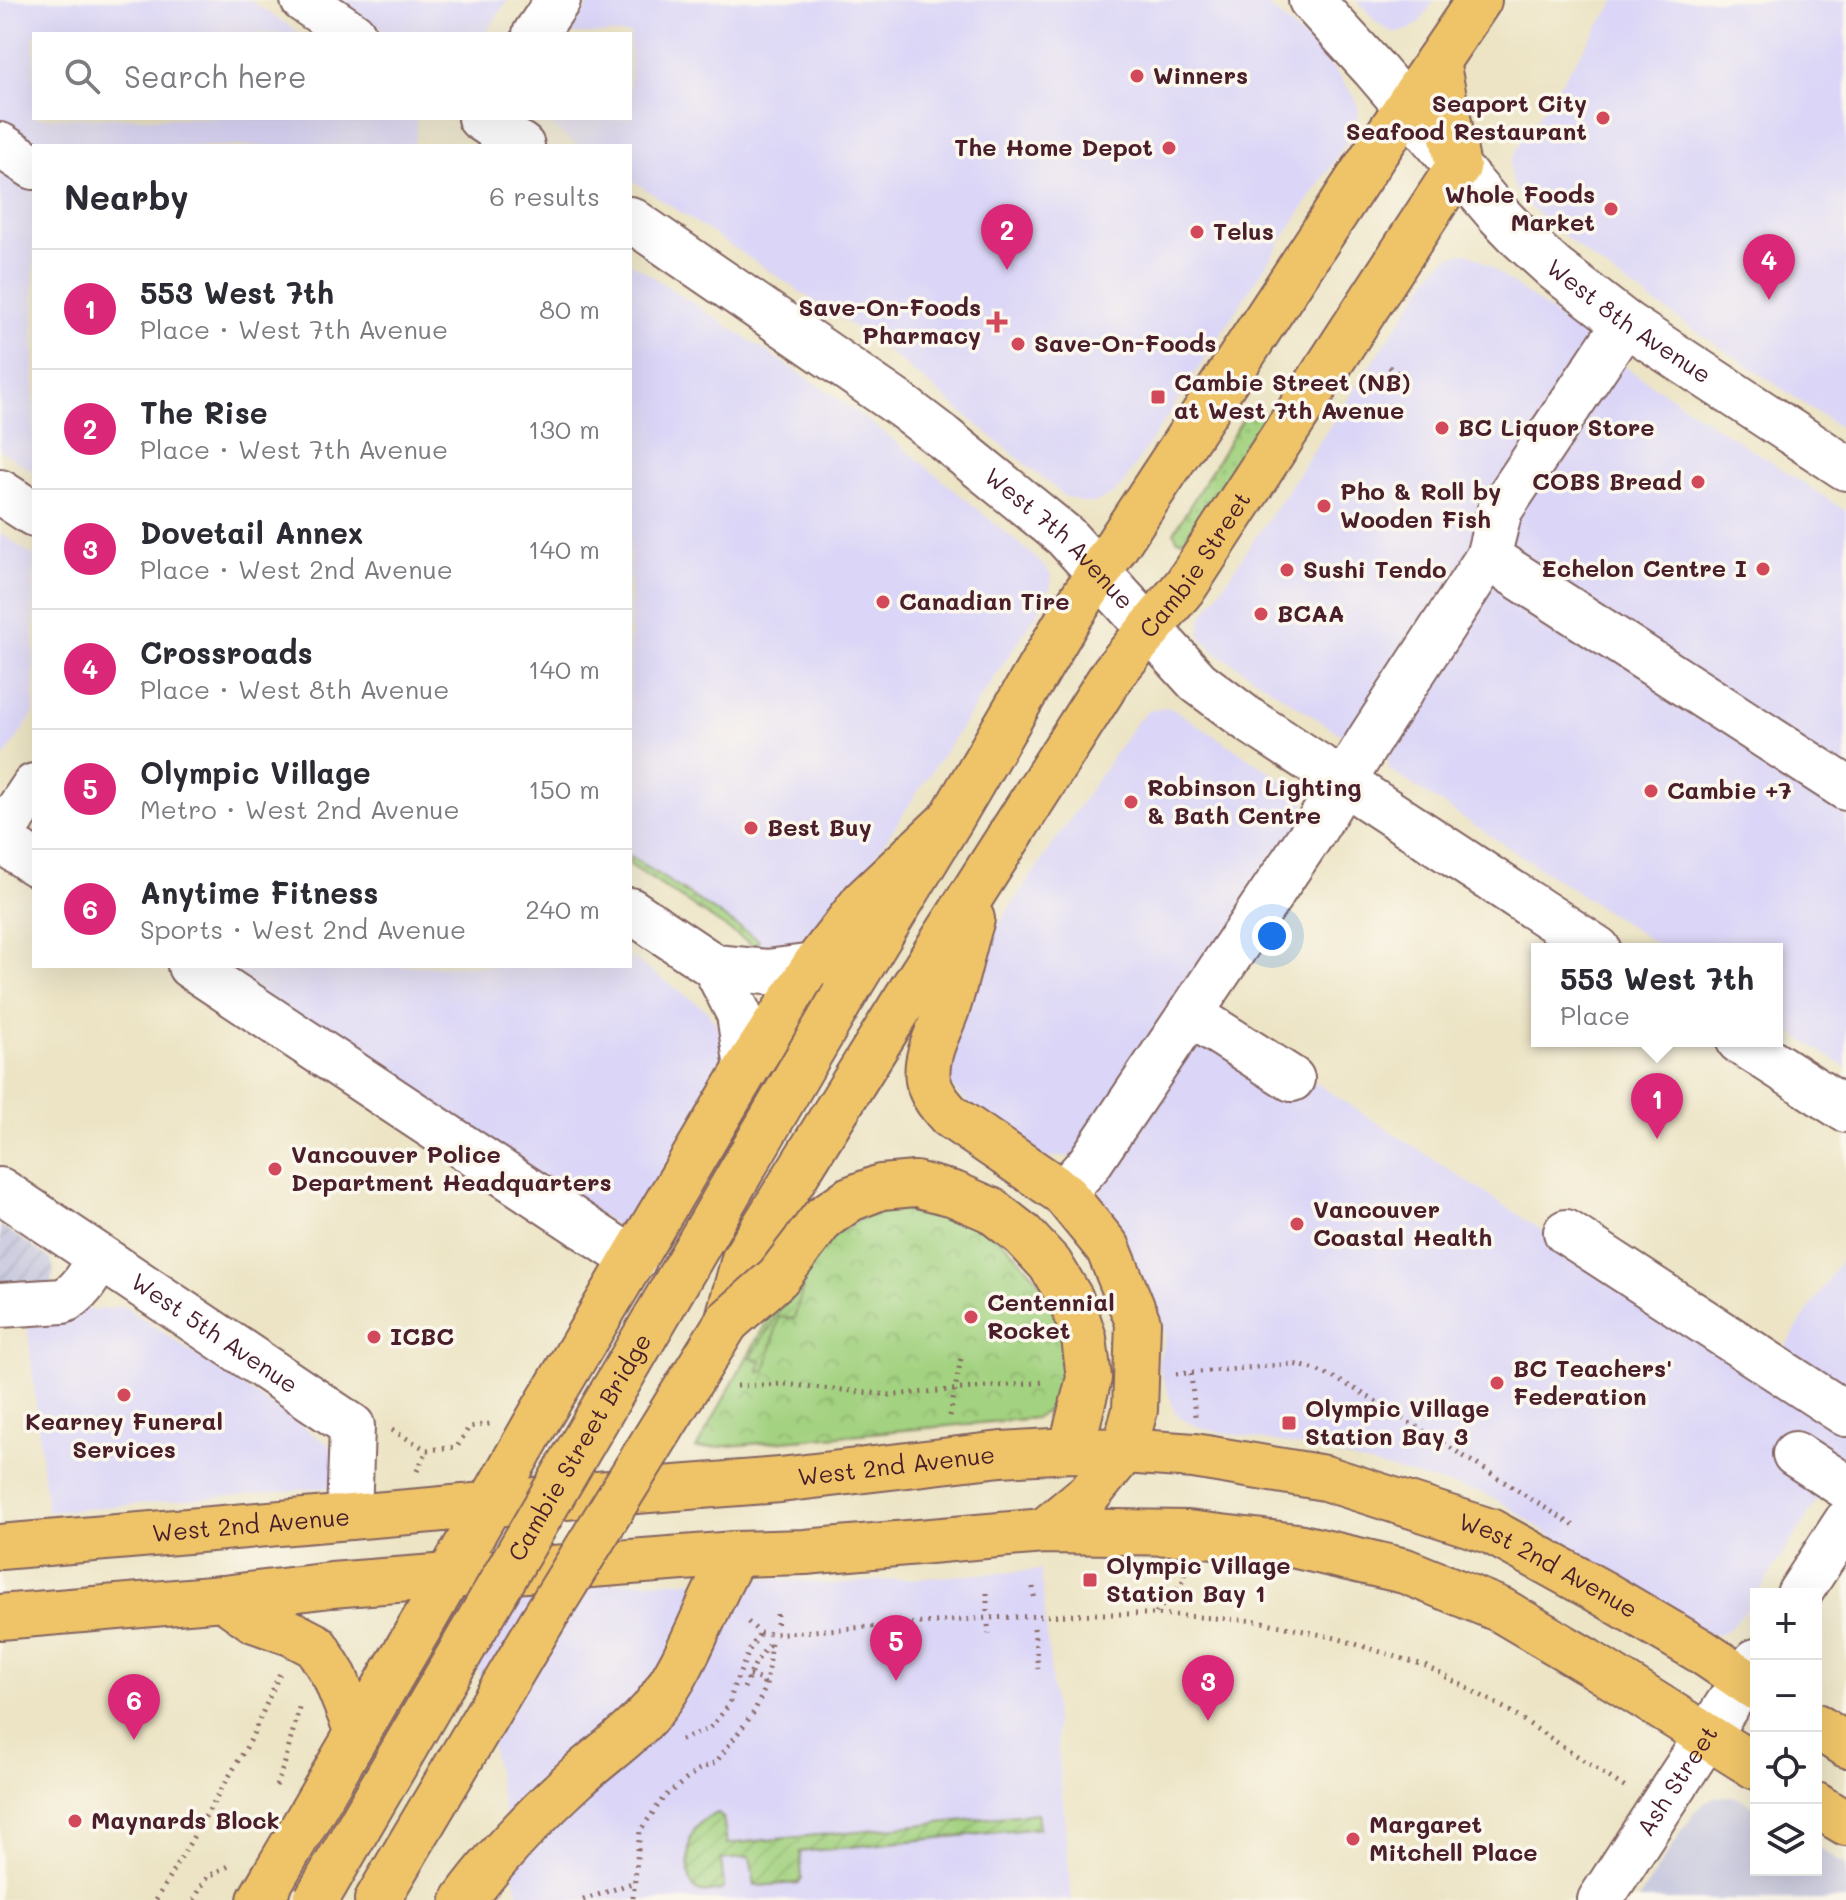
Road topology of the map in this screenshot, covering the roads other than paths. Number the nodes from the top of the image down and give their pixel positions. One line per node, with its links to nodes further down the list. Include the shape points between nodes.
1 (303, 0): 5 (street)
2 (558, 0): 6 (street)
3 (1311, 0): 8 (street, West 8th Avenue)
4 (1479, 0): 7 (main road)
5 (350, 32)
6 (536, 32)
7 (1437, 62): 8 (main road); 15 (main road)
8 (1407, 107): 15 (street, West 8th Avenue); 22 (main road)
9 (479, 120): 11 (street)
10 (483, 120): 12 (street)
11 (462, 144)
12 (519, 144)
13 (0, 145): 14 (street)
14 (32, 166)
15 (1458, 167): 17 (street, West 8th Avenue, via 1522,239); 23 (main road, Cambie Street, via 1186,585)
16 (632, 220): 22 (street, West 7th Avenue, via 916,416 1065,536)
17 (1625, 323): 18 (street, West 8th Avenue); 21 (street, via 1500,510)
18 (1846, 468)
19 (0, 492): 20 (street)
20 (32, 513)
21 (1488, 557): 24 (street); 25 (street)
22 (1100, 574): 23 (street, West 7th Avenue); 34 (main road, via 951,819)
23 (1150, 629): 24 (street, West 7th Avenue, via 1198,682); 29 (main road, Cambie Street, via 1114,672)
24 (1344, 783): 31 (street, West 7th Avenue); 35 (street)
25 (1846, 788)
26 (32, 789): 27 (street)
27 (0, 838): 28 (street)
28 (32, 862)
29 (988, 871): 41 (main road, via 928,1058 928,1080 950,1116); 46 (main road, Cambie Street, via 744,1259)
30 (632, 911): 32 (street)
31 (1589, 943)
32 (715, 967): 34 (street); 37 (street, via 739,1014)
33 (193, 968): 44 (street)
34 (829, 981): 37 (main road); 73 (main road, Cambie Street Bridge, bridge)
35 (1190, 1014): 38 (street); 41 (street, via 1089,1164)
36 (1748, 1047): 39 (street)
37 (747, 1068): 44 (main road)
38 (1292, 1079)
39 (1846, 1110)
40 (0, 1190): 43 (street, West 5th Avenue)
41 (1063, 1193): 49 (main road, via 1108,1248 1138,1322 1135,1410)
42 (1566, 1232): 47 (street)
43 (100, 1258): 45 (street, via 71,1298); 53 (street, West 5th Avenue, via 352,1426)
44 (634, 1260): 52 (main road)
45 (0, 1305)
46 (727, 1322): 48 (main road, bridge, via 778,1277 823,1218 850,1199 881,1187 915,1184 954,1194 991,1210 1023,1235 1050,1264 1071,1299 1084,1338 1089,1378); 74 (main road, bridge)
47 (1846, 1414)
48 (1071, 1450): 49 (main road, West 2nd Avenue); 52 (main road, West 2nd Avenue)
49 (1124, 1451): 55 (main road, via 1090,1493); 62 (main road, West 2nd Avenue, via 1194,1456 1325,1478 1490,1531)
50 (1795, 1454): 51 (street)
51 (1846, 1487)
52 (491, 1504): 53 (main road, West 2nd Avenue); 58 (main road)
53 (349, 1517): 56 (main road, West 2nd Avenue)
54 (1846, 1522): 59 (street)
55 (1044, 1531): 57 (main road); 65 (main road, via 1188,1533 1297,1546 1405,1571 1501,1610)
56 (0, 1547)
57 (735, 1554): 58 (main road); 75 (main road, via 674,1678 651,1711 574,1780)
58 (450, 1576): 60 (main road); 66 (main road)
59 (1803, 1588)
60 (223, 1598): 61 (main road); 66 (main road, via 254,1620 316,1646 335,1677)
61 (0, 1617)
62 (1750, 1675)
63 (1750, 1679): 65 (street, Ash Street)
64 (1822, 1730): 67 (main road)
65 (1707, 1737): 68 (main road); 71 (street, Ash Street)
66 (351, 1744): 72 (main road)
67 (1846, 1745)
68 (1750, 1763)
69 (1822, 1809): 70 (main road)
70 (1846, 1823)
71 (1606, 1897)
72 (260, 1900)
73 (316, 1900)
74 (377, 1900)
75 (464, 1900)

